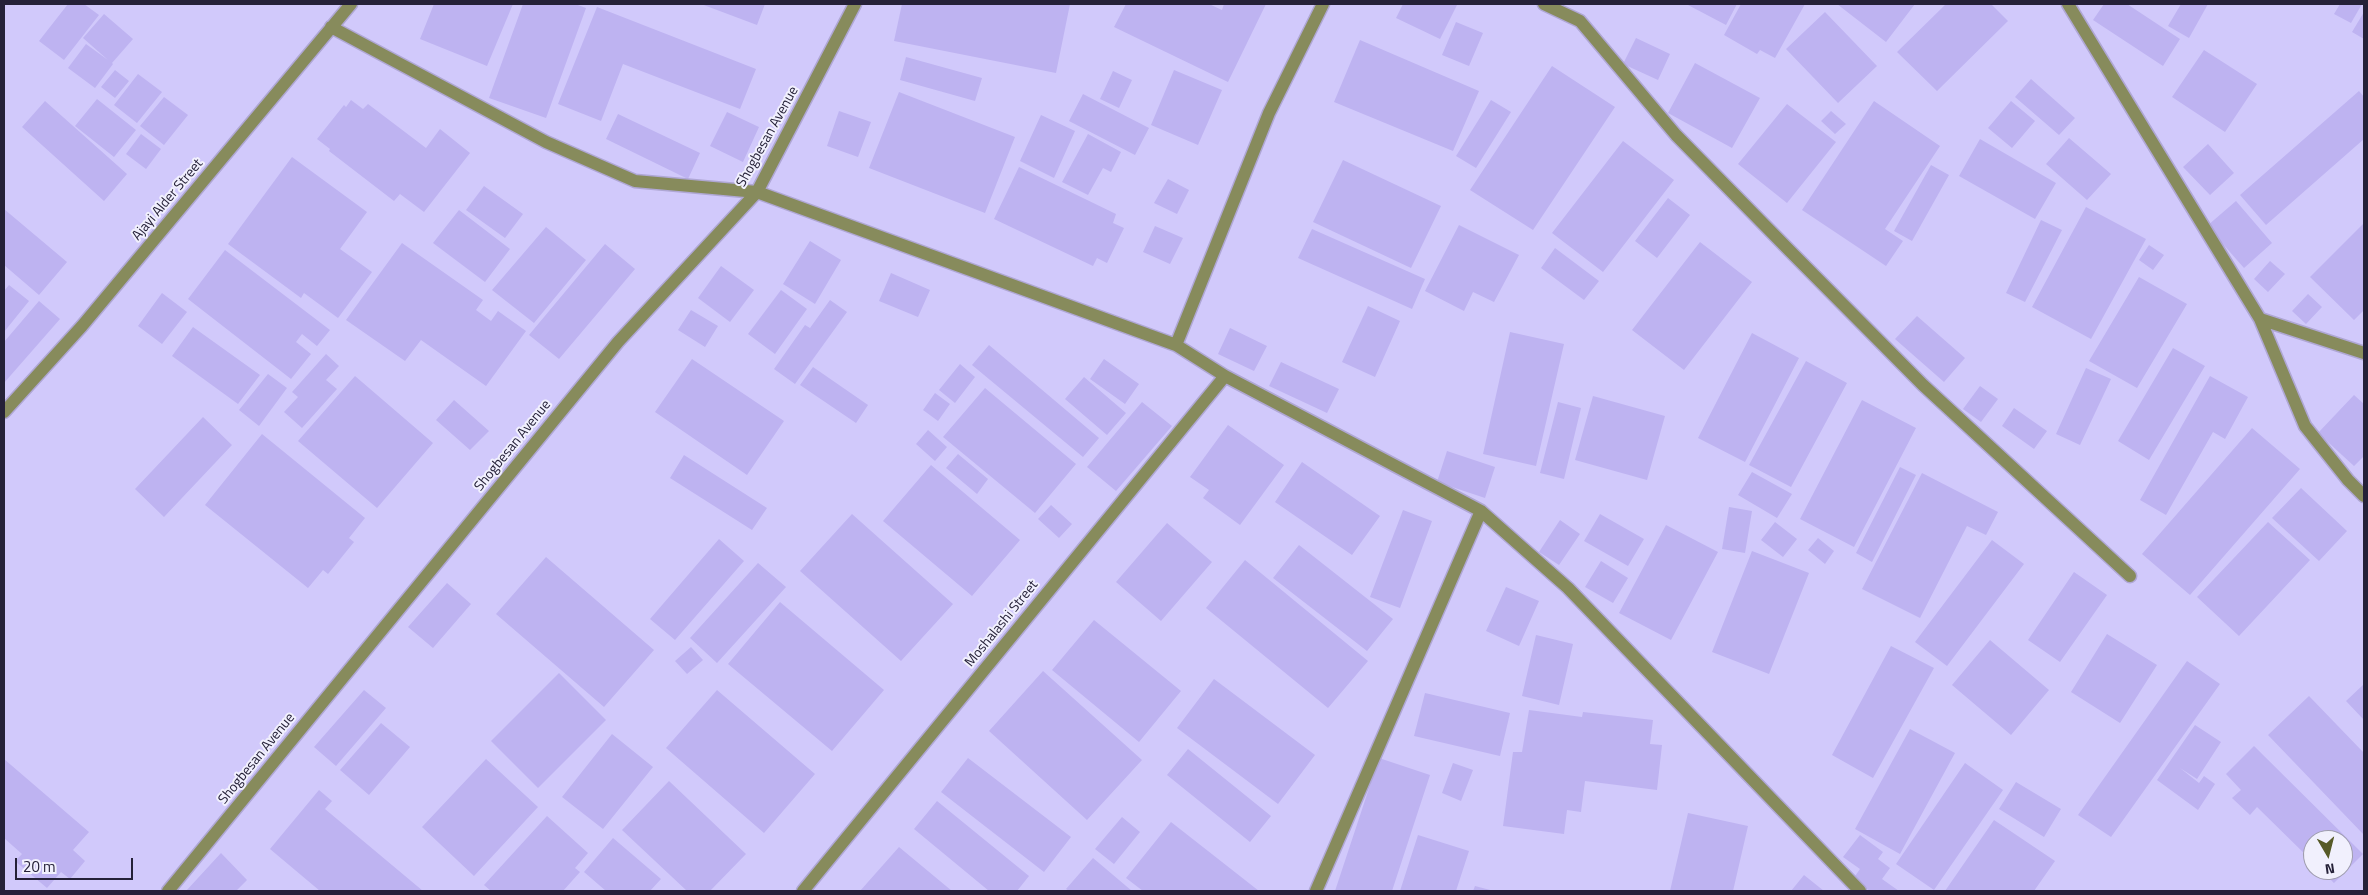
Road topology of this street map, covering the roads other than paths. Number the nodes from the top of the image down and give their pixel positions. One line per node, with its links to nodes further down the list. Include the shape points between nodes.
1 (351, 4): 6 (street, Ajayi Alder Street)
2 (855, 4): 7 (street, Shogbesan Avenue)
3 (1323, 4): 9 (street, via 1269,113)
4 (1544, 4): 15 (street, via 1580,21 1676,135 1769,230 1923,385)
5 (2068, 4): 8 (street)
6 (331, 27): 7 (street, via 546,142 635,181); 12 (street, Ajayi Alder Street, via 82,326)
7 (758, 192): 9 (street); 16 (street, Shogbesan Avenue, via 618,342)
8 (2260, 319): 10 (street); 13 (street, via 2305,426)
9 (1176, 344): 11 (street)
10 (2364, 353)
11 (1225, 376): 14 (street); 17 (street, Moshalashi Street)
12 (4, 412)
13 (2364, 496)
14 (1481, 511): 18 (street); 19 (street, via 1568,588)
15 (2130, 576)
16 (168, 891)
17 (803, 891)
18 (1316, 891)
19 (1860, 891)

